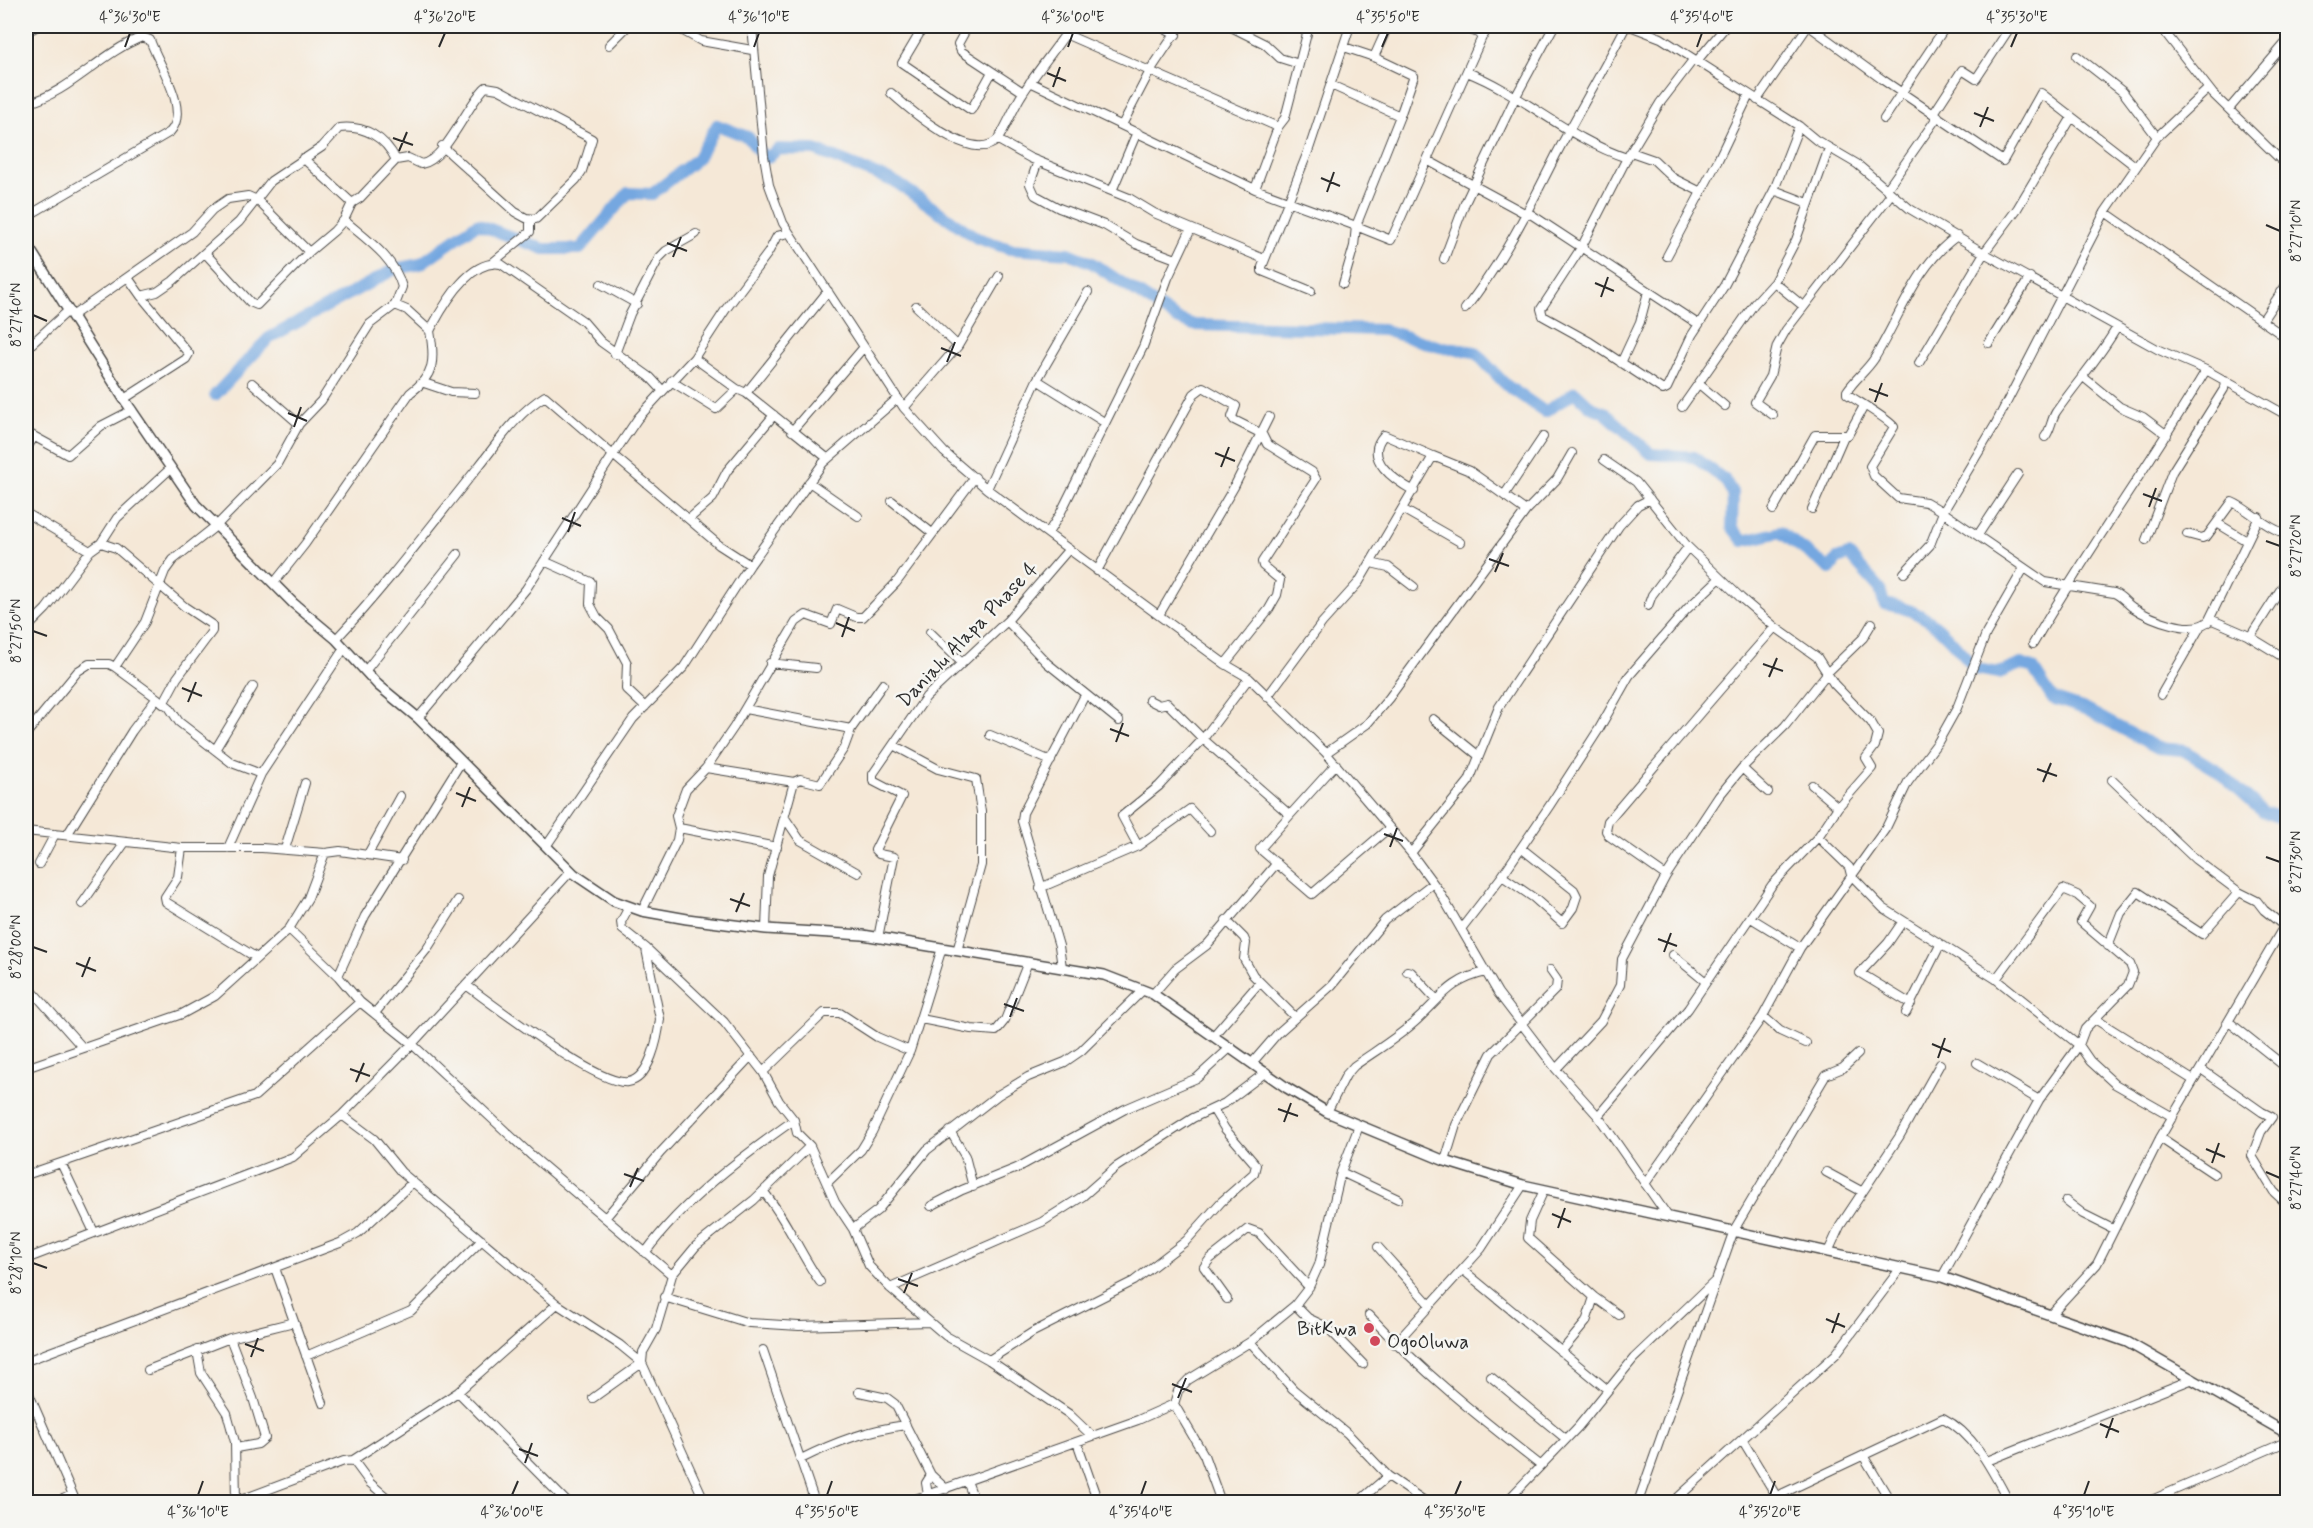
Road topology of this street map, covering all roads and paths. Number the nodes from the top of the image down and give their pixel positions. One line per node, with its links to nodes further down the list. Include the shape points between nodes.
1 (628, 26): 27 (street)
2 (675, 26): 29 (street, via 701,41)
3 (752, 26): 29 (street)
4 (924, 26): 36 (street, via 902,63 908,68 971,110)
5 (968, 26): 36 (street, via 958,44 961,51)
6 (1071, 26): 23 (street)
7 (1160, 26): 24 (street)
8 (1180, 26): 24 (street)
9 (1229, 26): 33 (street, via 1265,44 1280,58)
10 (1309, 26): 33 (street)
11 (1350, 26): 28 (street)
12 (1388, 26): 31 (street)
13 (1460, 26): 25 (street)
14 (1487, 26): 25 (street)
15 (1554, 26): 44 (street)
16 (1628, 26): 22 (street); 55 (street)
17 (1726, 26): 32 (street)
18 (1808, 26): 41 (street); 45 (street)
19 (1946, 26): 41 (street)
20 (2011, 26): 48 (street, via 1976,79 1962,69)
21 (2160, 26): 39 (street)
22 (1641, 28): 32 (street)
23 (1065, 34): 34 (street); 37 (street)
24 (1176, 34): 34 (street)
25 (1484, 35): 35 (street)
26 (2288, 40): 47 (street)
27 (609, 45)
28 (1344, 47): 31 (street); 38 (street)
29 (752, 50): 86 (street, via 769,185)
30 (2077, 56): 57 (street, via 2123,92)
31 (1374, 57): 49 (street, via 1414,76)
32 (1695, 61): 43 (street); 61 (street, via 1660,103)
33 (1299, 64): 54 (street, via 1285,118)
34 (1150, 71): 52 (street); 54 (street)
35 (1467, 72): 44 (street); 64 (street)
36 (995, 74): 40 (street)
37 (1030, 82): 40 (street); 52 (street)
38 (1331, 86): 49 (street); 74 (street)
39 (2208, 89): 47 (street); 57 (street)
40 (1023, 92): 58 (street)
41 (1902, 92): 48 (street); 51 (street)
42 (891, 93): 58 (street, via 922,120 967,145 980,147)
43 (1749, 95): 45 (street); 73 (street)
44 (1515, 98): 55 (street); 68 (street)
45 (1758, 100): 53 (street)
46 (26, 104): 80 (street, via 65,88 106,57 148,37 177,104 170,132)
47 (2229, 109): 67 (street)
48 (1936, 115): 50 (street, via 2003,161 2041,93); 72 (street)
49 (1400, 116): 83 (street)
50 (2072, 117): 66 (street); 92 (street, via 2017,209)
51 (1884, 119)
52 (1122, 125): 56 (street)
53 (1799, 126): 60 (street); 70 (street)
54 (1278, 127): 69 (street)
55 (1571, 129): 61 (street, via 1601,149); 79 (street)
56 (1137, 132): 69 (street); 71 (street)
57 (2157, 137): 66 (street)
58 (998, 140): 65 (street)
59 (442, 146): 63 (street, via 425,164 408,158); 81 (street, via 515,212); 81 (street, via 486,87 498,89 592,139 576,180 543,215)
60 (1830, 148): 72 (street); 77 (street)
61 (1629, 155): 73 (street, via 1654,160 1673,178); 89 (street)
62 (303, 158): 63 (street, via 322,147 339,128 358,127 380,141); 75 (street, via 271,181); 76 (street)
63 (396, 160): 76 (street)
64 (1427, 160): 68 (street); 83 (street, via 1391,240)
65 (1038, 161): 71 (street); 94 (street, via 1030,184 1035,195)
66 (2135, 166): 78 (street)
67 (2288, 167)
68 (1473, 186): 79 (street); 96 (street)
69 (1255, 189): 74 (street)
70 (1774, 190): 77 (street); 120 (street, via 1724,286)
71 (1112, 191): 84 (street)
72 (1889, 191): 87 (street, via 1910,209); 115 (street)
73 (1701, 192): 93 (street)
74 (1289, 199): 83 (street); 95 (street)
75 (257, 200): 90 (street); 91 (street); 100 (street, via 248,196 228,199 192,232)
76 (352, 203): 82 (street)
77 (1808, 203): 101 (street, via 1796,240)
78 (2105, 212): 109 (street); 119 (street)
79 (1528, 214): 89 (street); 117 (street, via 1502,260)
80 (26, 217)
81 (530, 219): 97 (street, via 530,232)
82 (344, 220): 90 (street); 113 (street, via 395,269 402,287)
83 (1356, 226): 104 (street)
84 (1191, 229): 94 (street); 95 (street)
85 (696, 234): 112 (street, via 659,258)
86 (788, 234): 105 (street); 129 (street, via 777,236)
87 (1957, 236): 92 (street); 147 (street, via 1939,248 1917,279 1874,358 1847,391)
88 (26, 243): 118 (street)
89 (1581, 248): 108 (street); 130 (street, via 1540,312)
90 (309, 252): 91 (street, via 257,305)
91 (205, 253): 110 (street, via 163,289)
92 (1984, 253): 99 (street); 131 (street)
93 (1667, 256)
94 (1176, 259): 155 (street, via 1143,347)
95 (1264, 259): 106 (street, via 1262,271 1269,276)
96 (1444, 259)
97 (492, 263): 122 (street, via 457,288); 128 (street, via 501,264 583,321)
98 (999, 276): 125 (street)
99 (2030, 277): 109 (street); 124 (street)
100 (129, 279): 110 (street); 118 (street)
101 (1774, 282): 115 (street); 139 (street, via 1754,304)
102 (2288, 282): 119 (street)
103 (601, 284): 112 (street)
104 (1343, 284)
105 (828, 291): 126 (street); 143 (street)
106 (1311, 291)
107 (1088, 292): 134 (street)
108 (1648, 292): 111 (street); 116 (street)
109 (2061, 294): 121 (street); 184 (street, via 1995,425)
110 (141, 296): 145 (street, via 189,354)
111 (1660, 299): 116 (street); 120 (street)
112 (637, 304): 128 (street)
113 (395, 306): 122 (street, via 407,310); 156 (street, via 370,324 321,401)
114 (916, 306): 125 (street)
115 (1803, 306): 151 (street, via 1777,346 1770,376 1755,402)
116 (1645, 308): 130 (street)
117 (1466, 309)
118 (71, 313): 127 (street); 145 (street)
119 (2262, 321): 123 (street)
120 (1698, 324): 130 (street, via 1667,388 1662,390)
121 (2117, 327): 132 (street); 133 (street, via 2103,353)
122 (430, 331): 138 (street, via 431,372)
123 (2288, 339)
124 (1989, 343)
125 (958, 346): 149 (street)
126 (864, 347): 144 (street); 157 (street)
127 (26, 349)
128 (615, 354): 141 (street, via 650,377)
129 (694, 358): 136 (street); 140 (street)
130 (1621, 363)
131 (1919, 363)
132 (2206, 370): 135 (street); 160 (street)
133 (2082, 376): 160 (street, via 2120,407 2143,417); 164 (street, via 2054,415)
134 (1037, 380): 155 (street); 175 (street)
135 (2225, 380): 153 (street); 196 (street, via 2224,389 2172,472)
136 (671, 381): 140 (street, via 716,409); 141 (street)
137 (252, 383): 156 (street)
138 (424, 383): 142 (street, via 451,392); 212 (street, via 410,393)
139 (1699, 384): 146 (street); 148 (street)
140 (737, 389): 143 (street)
141 (663, 391): 167 (street, via 638,418)
142 (475, 393)
143 (746, 393): 152 (street)
144 (898, 398): 149 (street); 169 (street)
145 (124, 399): 150 (street)
146 (1725, 406)
147 (1864, 406): 162 (street); 184 (street, via 1894,427 1870,466 1874,476 1898,498 1926,502)
148 (1682, 407)
149 (904, 408): 173 (street, via 944,452)
150 (132, 410): 161 (street, via 101,426 68,455); 171 (street)
151 (1773, 415)
152 (774, 416): 157 (street); 188 (street, via 727,471 713,498)
153 (2288, 416)
154 (1269, 417): 159 (street)
155 (1104, 422): 193 (street)
156 (299, 424): 190 (street, via 277,464)
157 (792, 431): 169 (street)
158 (26, 432): 161 (street)
159 (1262, 435): 208 (street, via 1234,420 1236,406 1208,388 1198,389); 217 (street); 231 (street, via 1267,444 1312,472 1316,479 1262,562 1280,580 1277,595)
160 (2167, 435): 214 (street)
161 (34, 436): 165 (street)
162 (1844, 436): 180 (street); 182 (street, via 1815,435)
163 (1543, 437): 177 (street)
164 (2045, 437)
165 (26, 449)
166 (1572, 453): 183 (street, via 1557,479)
167 (613, 455): 188 (street); 204 (street); 225 (street, via 557,404 545,396 534,402 502,435 386,583)
168 (1433, 456): 176 (street); 176 (street, via 1394,437 1381,438 1377,454 1381,465); 177 (street, via 1470,471)
169 (827, 458): 174 (street)
170 (1604, 459): 178 (street, via 1636,482)
171 (170, 468): 190 (street, via 196,505); 199 (street, via 117,518)
172 (2018, 474): 195 (street)
173 (975, 477): 175 (street); 192 (street)
174 (809, 482): 186 (street); 206 (street)
175 (987, 489): 193 (street)
176 (1414, 491): 181 (street)
177 (1505, 494): 183 (street)
178 (1650, 499): 200 (street); 256 (street, via 1644,500 1618,526 1516,679 1499,707)
179 (892, 501): 192 (street)
180 (1812, 508)
181 (1404, 510): 198 (street); 205 (street)
182 (1773, 510)
183 (1526, 511): 255 (street, via 1389,698 1367,724)
184 (1943, 512): 195 (street); 209 (street, via 1930,545)
185 (26, 515): 202 (street)
186 (858, 516)
187 (2259, 517): 189 (street, via 2232,502); 191 (street, via 2278,531); 197 (street)
188 (689, 519): 206 (street)
189 (2217, 523): 194 (street, via 2202,538); 197 (street)
190 (217, 525): 212 (street); 213 (street, via 173,561)
191 (2288, 529)
192 (932, 533): 229 (street, via 896,583 863,617 837,609 831,624 806,615 801,617)
193 (1048, 533): 201 (street)
194 (2187, 534)
195 (1978, 535): 207 (street)
196 (2146, 540)
197 (2245, 540): 220 (street)
198 (1460, 542)
199 (101, 543): 202 (street); 213 (street, via 116,548)
200 (1688, 547): 210 (street); 216 (street)
201 (1069, 549): 208 (street); 218 (street, Danialu Alapa Phase 4)
202 (90, 551): 222 (street)
203 (458, 554): 234 (street)
204 (544, 561): 244 (street, via 591,582 590,604 627,663 626,688); 246 (street, via 526,589)
205 (1371, 563): 215 (street, via 1388,567); 241 (street)
206 (750, 566): 244 (street, via 684,667)
207 (2025, 568): 214 (street, via 2045,582); 295 (street, via 1986,634 1957,708 1938,742 1908,782 1886,828)
208 (1097, 571): 217 (street)
209 (1904, 573)
210 (1720, 578): 221 (street); 285 (street, via 1633,670)
211 (2288, 578): 224 (street)
212 (274, 583): 225 (street)
213 (161, 586): 232 (street, via 145,622); 243 (street, via 213,628)
214 (2066, 586): 220 (street, via 2121,595 2140,612 2187,629); 226 (street)
215 (1414, 587)
216 (1648, 606)
217 (1159, 615): 231 (street)
218 (1007, 621): 230 (street, Danialu Alapa Phase 4); 239 (street)
219 (1872, 623): 235 (street, via 1863,638)
220 (2204, 624): 224 (street, via 2210,619); 240 (street)
221 (1775, 627): 235 (street, via 1817,657); 297 (street, via 1608,821 1609,836)
222 (26, 629)
223 (930, 632): 230 (street)
224 (2250, 637): 228 (street)
225 (336, 639): 227 (street)
226 (2033, 644)
227 (343, 650): 234 (street); 262 (street)
228 (2288, 660)
229 (770, 663): 233 (street); 245 (street)
230 (962, 663): 253 (street, Danialu Alapa Phase 4, via 916,710)
231 (1225, 664): 236 (street)
232 (115, 667): 243 (street); 250 (street, via 83,666)
233 (816, 668)
234 (366, 670): 246 (street)
235 (1828, 672): 261 (street, via 1785,726); 269 (street, via 1878,734 1866,758 1872,768)
236 (1249, 678): 241 (street); 252 (street)
237 (883, 684): 249 (street)
238 (253, 687): 254 (street)
239 (1085, 695): 248 (street); 257 (street)
240 (2161, 695)
241 (1267, 697): 255 (street)
242 (1149, 700): 252 (street, via 1159,705 1167,703)
243 (160, 701): 254 (street); 277 (street, via 132,731)
244 (645, 707): 280 (street)
245 (745, 709): 249 (street); 260 (street)
246 (418, 718): 258 (street)
247 (1433, 719): 256 (street)
248 (1119, 721)
249 (850, 729): 264 (street, via 844,748 822,783 800,779)
250 (26, 734)
251 (990, 735): 257 (street)
252 (1203, 739): 270 (street); 281 (street, via 1159,786 1122,816)
253 (893, 745): 312 (street, Danialu Alapa Phase 4, via 872,778 902,796 876,850 894,857); 318 (street, via 938,769 976,779 981,812 981,865)
254 (214, 750): 262 (street, via 232,763)
255 (1326, 753): 259 (street)
256 (1479, 756): 288 (street, via 1469,781)
257 (1051, 761): 299 (street, via 1022,821)
258 (461, 762): 280 (street); 290 (street)
259 (1336, 764): 270 (street); 273 (street)
260 (706, 768): 264 (street); 272 (street, via 693,780 679,804 676,816)
261 (1742, 768): 267 (street); 297 (street, via 1690,835)
262 (261, 774): 284 (street)
263 (2112, 780): 300 (street, via 2195,859)
264 (794, 782): 271 (street)
265 (306, 783): 286 (street)
266 (1812, 785): 269 (street)
267 (1768, 792)
268 (400, 796): 289 (street)
269 (1838, 807): 278 (street)
270 (1290, 815): 291 (street, via 1260,849)
271 (785, 818): 282 (street); 294 (street, via 800,840)
272 (680, 828): 282 (street); 304 (street)
273 (1389, 828): 288 (street); 291 (street, via 1312,894)
274 (26, 831): 276 (street)
275 (1210, 831): 281 (street, via 1190,809)
276 (56, 834): 277 (street); 292 (street)
277 (67, 835): 279 (street)
278 (1818, 837): 295 (street, via 1849,867); 305 (street, via 1782,873)
279 (124, 844): 283 (street); 302 (street)
280 (547, 845): 293 (street)
281 (1138, 846): 299 (street)
282 (777, 847): 310 (street, via 768,876)
283 (182, 848): 284 (street); 320 (street, via 178,876 165,897 166,903)
284 (228, 848): 286 (street)
285 (1521, 848): 296 (street); 296 (street, via 1574,890 1577,896 1573,908 1562,923)
286 (285, 849): 287 (street)
287 (325, 853): 289 (street, via 340,850); 309 (street, via 312,891)
288 (1412, 853): 298 (street)
289 (368, 854): 290 (street)
290 (402, 860): 326 (street, via 365,916)
291 (1277, 863): 306 (street)
292 (39, 864)
293 (571, 871): 303 (street, via 596,891); 331 (street)
294 (858, 873)
295 (1851, 875): 307 (street, via 1883,908); 317 (street)
296 (1502, 876): 311 (street)
297 (1665, 876): 360 (street, via 1622,958 1620,985 1601,1021)
298 (1433, 883): 311 (street); 340 (street, via 1384,920 1332,985)
299 (1040, 888): 322 (street)
300 (2239, 892): 308 (street); 314 (street, via 2202,934 2138,892 2121,913)
301 (458, 900): 337 (street, via 427,949)
302 (82, 903)
303 (629, 907): 304 (street); 315 (street, via 621,922 622,929)
304 (642, 911): 310 (street)
305 (1751, 918): 317 (street); 328 (street)
306 (1226, 920): 329 (street, via 1244,938 1244,959); 333 (street, via 1207,945 1180,965)
307 (1903, 921): 313 (street); 336 (street, via 1860,972)
308 (2286, 925): 343 (street)
309 (289, 929): 320 (street); 326 (street)
310 (765, 929): 312 (street)
311 (1461, 929): 325 (street)
312 (878, 938): 316 (street)
313 (1940, 945): 327 (street); 336 (street)
314 (2108, 946): 327 (street, via 2081,921 2090,906 2063,889); 342 (street, via 2130,964 2133,972 2128,985)
315 (646, 948): 331 (street, via 659,1028 643,1071 626,1082 568,1055); 353 (street, via 724,1022)
316 (942, 948): 318 (street); 341 (street)
317 (1800, 948): 339 (street)
318 (957, 951): 321 (street)
319 (1673, 955): 328 (street)
320 (257, 958): 350 (street, via 215,996 182,1014)
321 (1028, 962): 322 (street); 341 (street, via 1005,1020 996,1031)
322 (1062, 967): 332 (street, via 1104,975)
323 (1550, 970): 344 (street, via 1557,980 1556,989)
324 (1407, 971): 334 (street)
325 (1486, 972): 334 (street, via 1458,982); 344 (street)
326 (338, 976): 335 (street)
327 (1996, 979): 348 (street)
328 (1706, 982): 369 (street)
329 (1259, 983): 340 (street); 345 (street)
330 (26, 984): 350 (street)
331 (466, 985): 347 (street)
332 (1143, 990): 333 (street); 373 (street, via 1081,1051 998,1095)
333 (1153, 994): 345 (street)
334 (1436, 999): 367 (street, via 1418,1020 1354,1066)
335 (360, 1002): 337 (street); 377 (street, via 255,1096)
336 (1911, 1004): 338 (street)
337 (375, 1013): 347 (street)
338 (1906, 1013)
339 (1763, 1016): 346 (street, via 1780,1031); 384 (street)
340 (1295, 1017): 355 (street)
341 (921, 1019): 351 (street)
342 (2095, 1019): 348 (street, via 2085,1029); 364 (street)
343 (2229, 1022): 358 (street); 361 (street)
344 (1521, 1026): 360 (street); 376 (street, via 1491,1054 1456,1125)
345 (1214, 1035): 349 (street)
346 (1806, 1043)
347 (412, 1044): 368 (street); 395 (street, via 532,1156)
348 (2079, 1045): 365 (street); 370 (street, via 2115,1084)
349 (1231, 1047): 355 (street); 386 (street, via 1197,1078 1134,1105 1017,1168)
350 (83, 1048): 359 (street)
351 (910, 1051): 362 (street, via 832,1011 824,1013); 383 (street, via 861,1150)
352 (1858, 1054): 398 (street, via 1843,1068 1826,1075)
353 (751, 1056): 362 (street); 395 (street)
354 (2288, 1056): 358 (street)
355 (1252, 1063): 363 (street)
356 (1977, 1063): 365 (street)
357 (1940, 1064): 389 (street, via 1899,1137)
358 (2285, 1066)
359 (26, 1068)
360 (1556, 1068): 369 (street)
361 (2201, 1069): 364 (street); 392 (street, via 2272,1117 2252,1156 2274,1192)
362 (763, 1072): 371 (street)
363 (1266, 1072): 366 (street); 367 (street)
364 (2193, 1080): 370 (street)
365 (2039, 1101): 409 (street)
366 (1213, 1109): 413 (street, via 1116,1167 1083,1196 1042,1222); 432 (street, via 1256,1165 1254,1173 1186,1241 1134,1281 1033,1332)
367 (1327, 1112): 372 (street)
368 (342, 1115): 382 (street, via 374,1139); 399 (street, via 281,1163)
369 (1598, 1116): 384 (street)
370 (2173, 1117): 374 (street)
371 (794, 1120): 375 (street, via 797,1132); 403 (street, via 668,1221)
372 (1359, 1126): 376 (street); 378 (street)
373 (950, 1131): 386 (street, via 965,1156); 396 (street, via 927,1150 878,1210)
374 (2160, 1138): 380 (street); 397 (street)
375 (810, 1146): 383 (street); 388 (street)
376 (1445, 1161): 385 (street)
377 (61, 1163): 381 (street); 399 (street)
378 (1341, 1172): 390 (street); 412 (street, via 1319,1265)
379 (1826, 1172): 389 (street)
380 (2214, 1174)
381 (26, 1175)
382 (413, 1182): 400 (street); 405 (street, via 357,1233)
383 (828, 1182): 396 (street, via 835,1202)
384 (1645, 1184): 394 (street)
385 (1523, 1185): 387 (street); 407 (street)
386 (973, 1187): 393 (street)
387 (1544, 1190): 394 (street); 415 (street, via 1530,1221 1528,1238)
388 (763, 1191): 408 (street, via 696,1246); 411 (street, via 778,1208)
389 (1861, 1191): 402 (street)
390 (1398, 1199)
391 (2066, 1201): 397 (street)
392 (2288, 1205)
393 (931, 1206)
394 (1667, 1215): 398 (street)
395 (606, 1216): 403 (street)
396 (853, 1229): 413 (street, via 869,1266)
397 (2113, 1229): 420 (street, via 2097,1264)
398 (1734, 1230): 402 (street); 410 (street)
399 (94, 1232): 404 (street)
400 (482, 1240): 417 (street); 431 (street, via 411,1311)
401 (1378, 1247): 419 (street)
402 (1828, 1252): 406 (street)
403 (645, 1253): 408 (street)
404 (26, 1259)
405 (275, 1268): 423 (street); 433 (street)
406 (1900, 1269): 409 (street); 450 (street, via 1836,1354)
407 (1464, 1270): 419 (street); 430 (street)
408 (672, 1275): 414 (street)
409 (1942, 1277): 420 (street)
410 (1716, 1281): 440 (street, via 1634,1358); 479 (street)
411 (820, 1282)
412 (1309, 1287): 416 (street, via 1259,1233 1248,1229 1204,1267); 418 (street)
413 (890, 1288): 424 (street)
414 (664, 1297): 424 (street, via 749,1323 799,1326); 434 (street)
415 (1594, 1297): 422 (street); 430 (street, via 1586,1322)
416 (1227, 1299)
417 (557, 1304): 434 (street); 441 (street)
418 (1295, 1305): 426 (street); 435 (street, via 1308,1318 1327,1327)
419 (1430, 1305): 427 (street)
420 (2051, 1314): 438 (street, via 2127,1342)
421 (1368, 1315): 427 (street)
422 (1619, 1315)
423 (294, 1322): 425 (street); 431 (street)
424 (929, 1322): 432 (street)
425 (230, 1338): 428 (street); 453 (street, via 265,1438 258,1444)
426 (1250, 1342): 445 (street, via 1188,1380 1178,1391); 460 (street, via 1293,1389 1348,1434)
427 (1395, 1344): 458 (street)
428 (197, 1350): 436 (street); 453 (street, via 201,1373 228,1413)
429 (763, 1350): 455 (street)
430 (1561, 1352): 440 (street)
431 (306, 1356): 444 (street)
432 (989, 1360): 448 (street, via 1069,1414)
433 (26, 1362)
434 (642, 1363): 443 (street); 470 (street)
435 (1363, 1364)
436 (148, 1370)
437 (1491, 1377): 449 (street)
438 (2193, 1379): 447 (street); 457 (street)
439 (26, 1387): 464 (street)
440 (1608, 1390): 449 (street)
441 (458, 1392): 456 (street); 469 (street)
442 (859, 1392): 446 (street, via 887,1398 895,1404)
443 (593, 1398)
444 (323, 1403)
445 (1174, 1404): 448 (street); 475 (street, via 1204,1455)
446 (906, 1425): 455 (street, via 862,1433); 459 (street)
447 (2288, 1434)
448 (1091, 1435): 452 (street)
449 (1566, 1439): 458 (street)
450 (1743, 1441): 465 (street); 480 (street)
451 (2288, 1441): 483 (street)
452 (1077, 1442): 461 (street); 474 (street)
453 (236, 1448): 466 (street)
454 (1864, 1457): 457 (street, via 1943,1418 1957,1424); 465 (street); 481 (street)
455 (801, 1459): 471 (street)
456 (353, 1460): 466 (street); 468 (street)
457 (1987, 1461): 482 (street)
458 (1540, 1465): 478 (street)
459 (932, 1475): 462 (street); 463 (street, via 926,1483)
460 (1388, 1476): 476 (street); 477 (street)
461 (967, 1481): 462 (street); 473 (street)
462 (946, 1489): 463 (street)
463 (928, 1495): 472 (street)
464 (74, 1499): 467 (street)
465 (1779, 1499)
466 (236, 1502)
467 (56, 1503)
468 (392, 1503)
469 (567, 1503)
470 (705, 1503)
471 (814, 1503)
472 (907, 1503)
473 (975, 1503)
474 (1098, 1503)
475 (1221, 1503)
476 (1358, 1503)
477 (1426, 1503)
478 (1506, 1503)
479 (1638, 1503)
480 (1673, 1503)
481 (1891, 1503)
482 (2009, 1503)
483 (2148, 1503)

